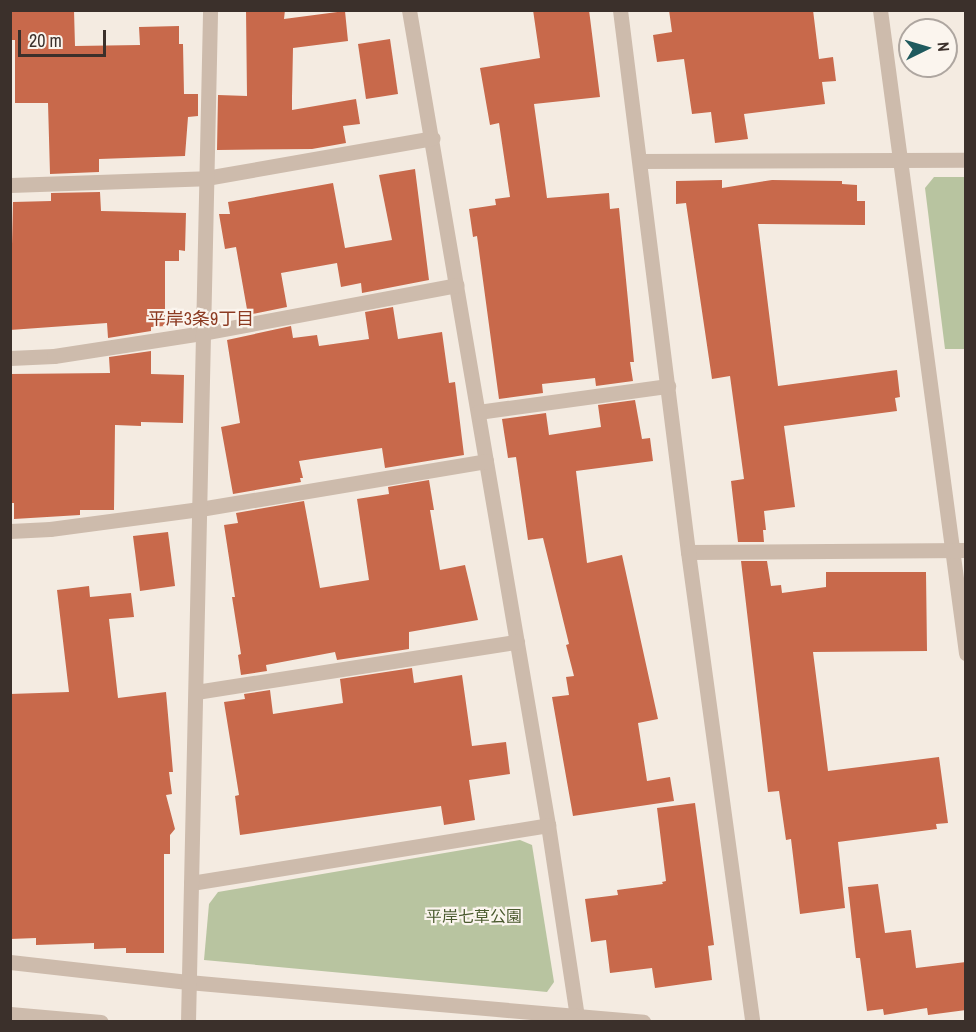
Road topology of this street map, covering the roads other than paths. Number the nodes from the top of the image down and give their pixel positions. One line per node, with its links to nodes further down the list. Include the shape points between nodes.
1 (210, 10): 9 (street)
2 (409, 10): 5 (street)
3 (620, 10): 6 (street)
4 (880, 10): 7 (street)
5 (432, 138): 9 (street); 11 (street)
6 (640, 160): 7 (street); 14 (street)
7 (900, 160): 8 (street); 19 (street)
8 (966, 160)
9 (206, 178): 10 (street); 12 (street)
10 (10, 185)
11 (456, 285): 12 (street); 15 (street)
12 (203, 333): 13 (street, via 54,356); 17 (street)
13 (10, 358)
14 (668, 386): 15 (street); 20 (street)
15 (478, 412): 16 (street)
16 (486, 460): 17 (street); 21 (street)
17 (200, 509): 18 (street); 23 (street)
18 (10, 531)
19 (959, 550): 20 (street); 22 (street)
20 (688, 552): 34 (street)
21 (517, 642): 23 (street); 24 (street)
22 (966, 653)
23 (196, 692): 25 (street)
24 (548, 825): 25 (street); 29 (street)
25 (191, 883): 27 (street)
26 (10, 962): 27 (street)
27 (188, 982): 29 (street); 32 (street)
28 (10, 1014): 30 (street)
29 (577, 1016): 33 (street)
30 (91, 1021): 31 (street)
31 (101, 1022)
32 (188, 1022)
33 (643, 1022)
34 (752, 1022)

